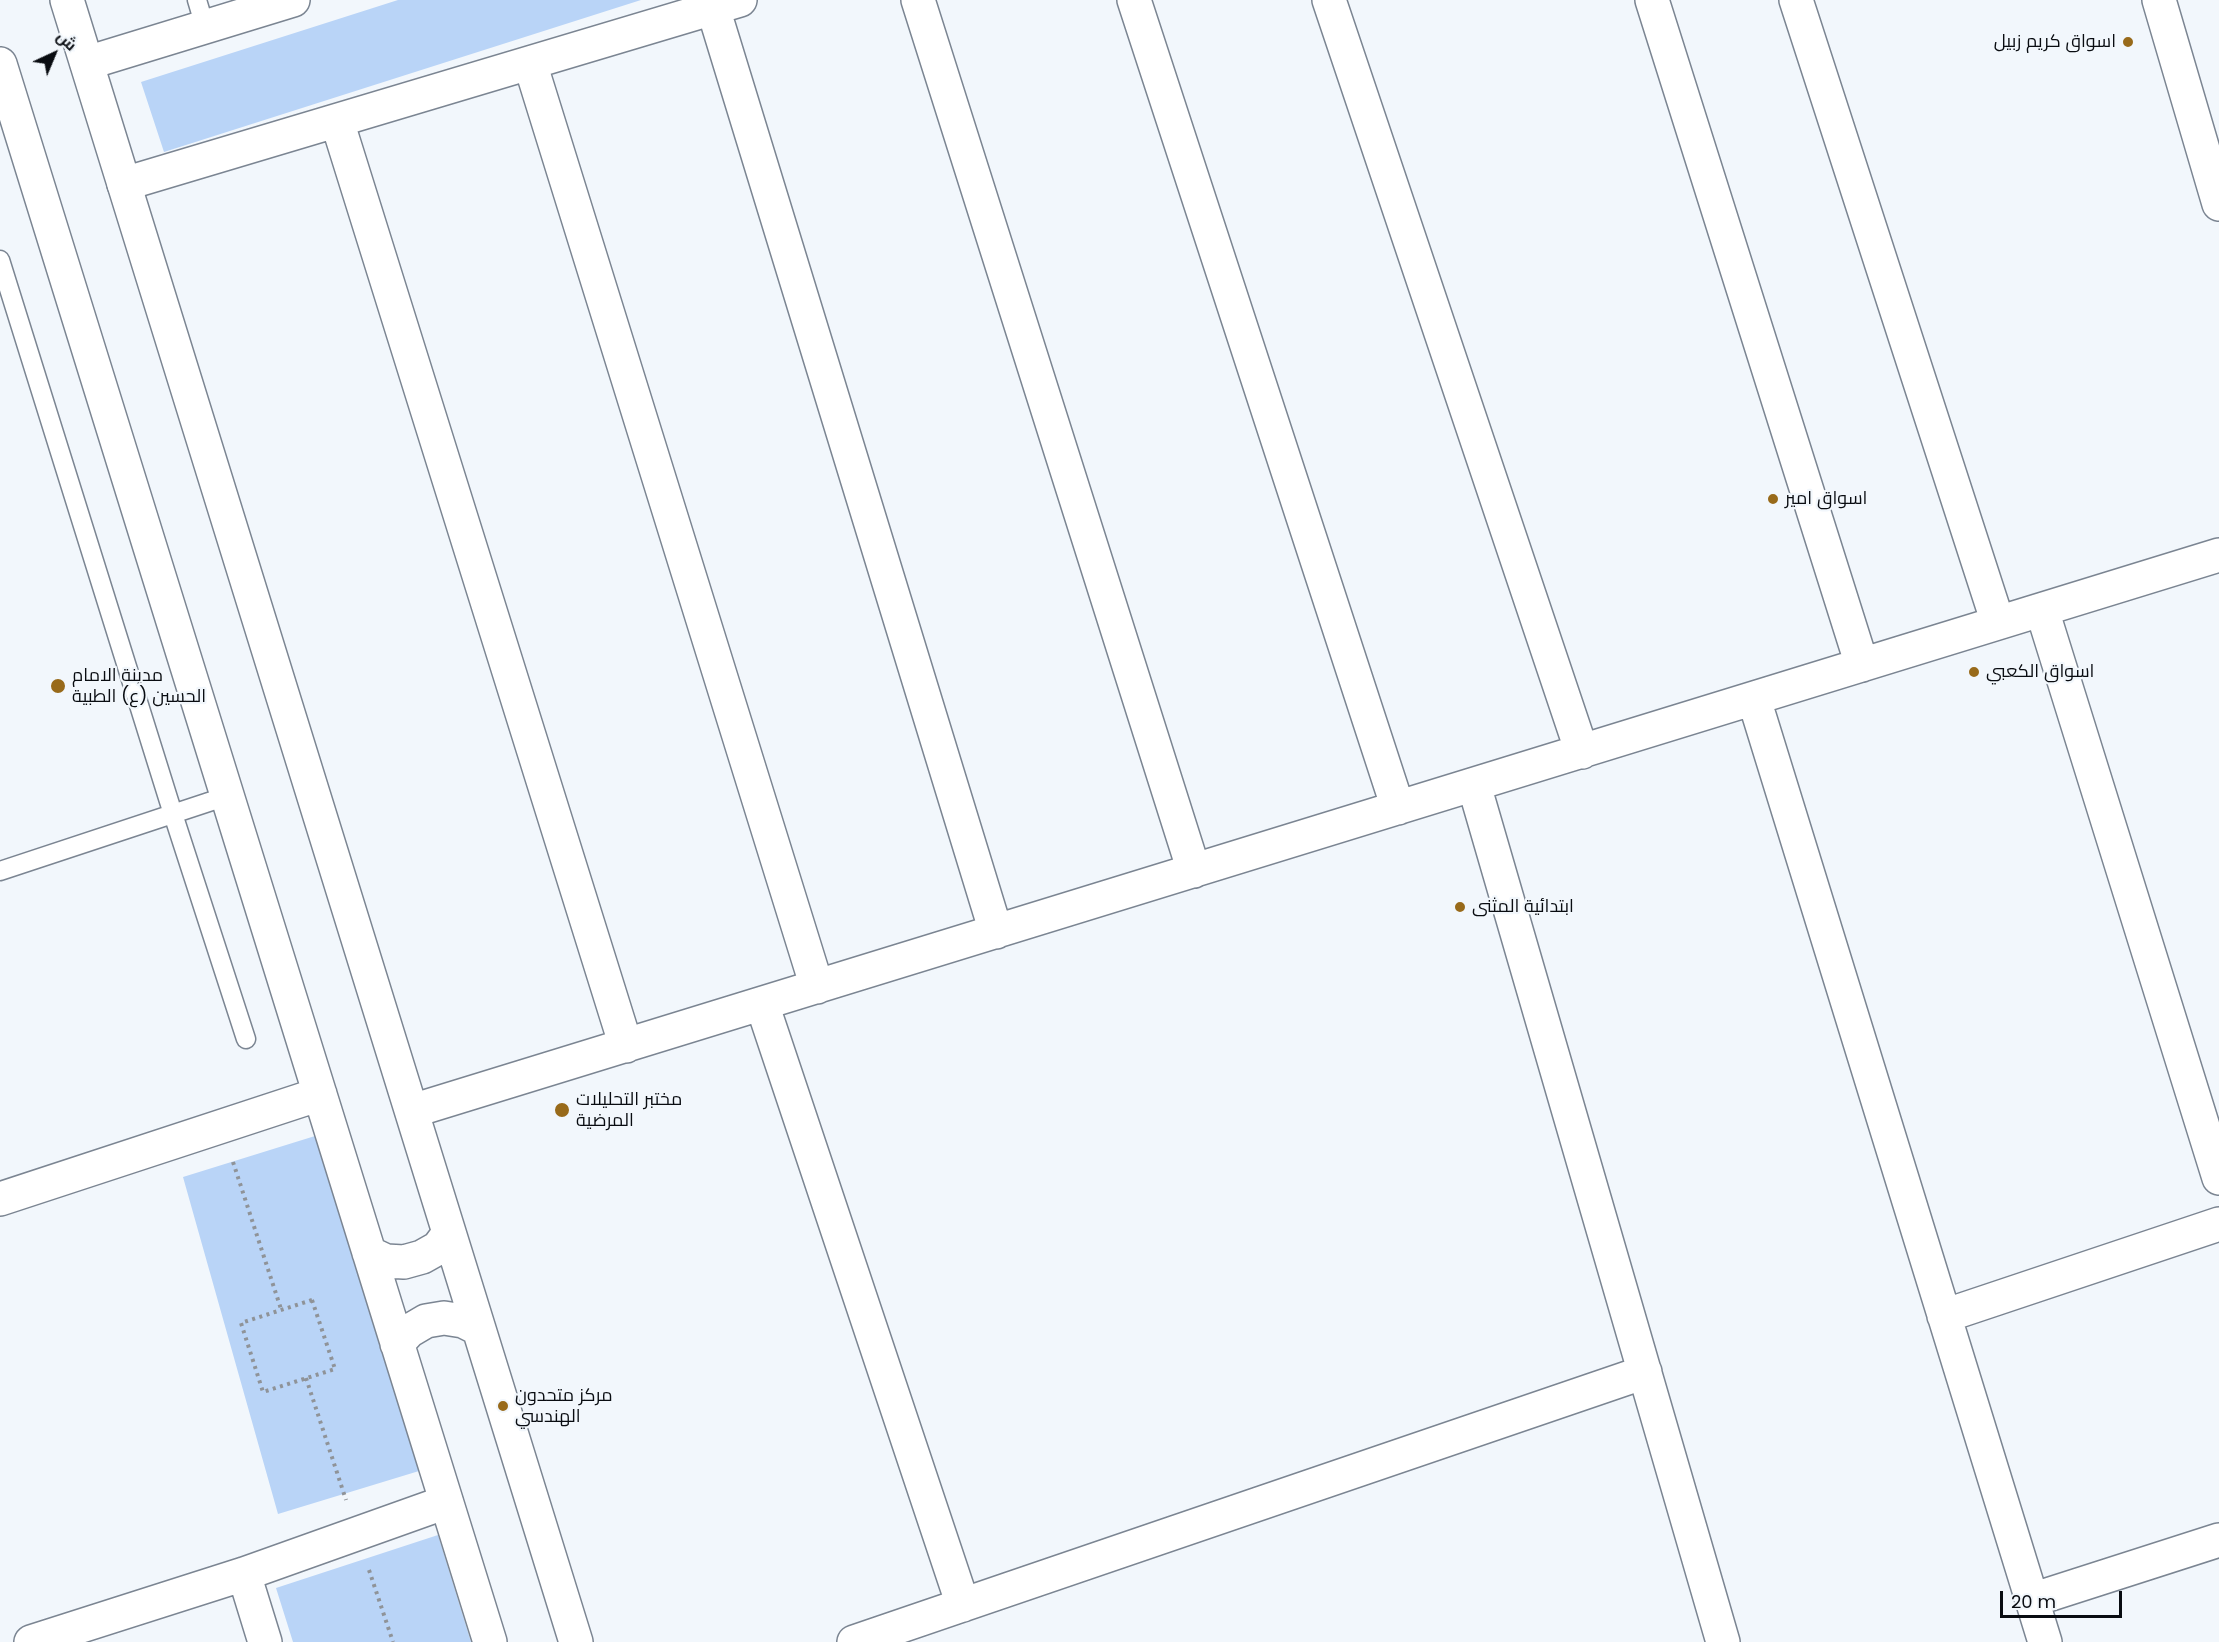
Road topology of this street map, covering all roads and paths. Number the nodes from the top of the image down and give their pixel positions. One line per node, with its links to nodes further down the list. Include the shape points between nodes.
1 (67, 0): 11 (street)
2 (293, 0): 10 (street)
3 (918, 0): 29 (street)
4 (1134, 0): 26 (street)
5 (1329, 0): 23 (street)
6 (1652, 0): 21 (street)
7 (1796, 0): 20 (street)
8 (2159, 0): 16 (street)
9 (727, 4): 12 (street); 30 (street)
10 (201, 13): 11 (street)
11 (87, 63): 15 (street)
12 (530, 63): 14 (street); 31 (street)
13 (0, 64): 25 (street)
14 (337, 121): 15 (street); 34 (street)
15 (124, 184): 36 (street)
16 (2219, 204)
17 (0, 260): 27 (lane)
18 (2219, 555): 19 (street)
19 (2042, 610): 20 (street); 38 (street)
20 (1998, 623): 21 (street)
21 (1862, 665): 22 (street)
22 (1754, 699): 23 (street); 44 (street)
23 (1581, 752): 24 (street)
24 (1473, 785): 26 (street); 47 (street)
25 (227, 796): 27 (lane); 35 (street)
26 (1398, 808): 29 (street)
27 (173, 814): 28 (lane); 33 (lane)
28 (0, 871)
29 (1194, 871): 30 (street)
30 (996, 932): 31 (street)
31 (816, 987): 32 (street)
32 (762, 1004): 34 (street); 54 (street)
33 (246, 1039)
34 (626, 1046): 36 (street)
35 (320, 1095): 37 (street); 42 (street)
36 (412, 1111): 41 (street)
37 (222, 1127): 39 (street); 43 (path)
38 (2219, 1178)
39 (0, 1199)
40 (2219, 1224): 44 (street)
41 (449, 1233): 42 (street, via 438,1248 404,1262 386,1261); 45 (street)
42 (369, 1253): 46 (street)
43 (282, 1309): 48 (path, via 312,1300 335,1369); 48 (path, via 241,1323 263,1392)
44 (1944, 1316): 53 (street)
45 (479, 1329): 46 (street, via 444,1318 426,1321); 59 (street)
46 (397, 1344): 49 (street)
47 (1645, 1372): 54 (street); 61 (street)
48 (306, 1378): 50 (path)
49 (446, 1502): 50 (street); 58 (street)
50 (357, 1534): 52 (street); 57 (path)
51 (2219, 1540): 53 (street)
52 (244, 1574): 55 (street); 56 (street)
53 (2032, 1600): 62 (street)
54 (963, 1605): 60 (street)
55 (31, 1642)
56 (265, 1642)
57 (393, 1642)
58 (490, 1642)
59 (576, 1642)
60 (854, 1642)
61 (1723, 1642)
62 (2045, 1642)

